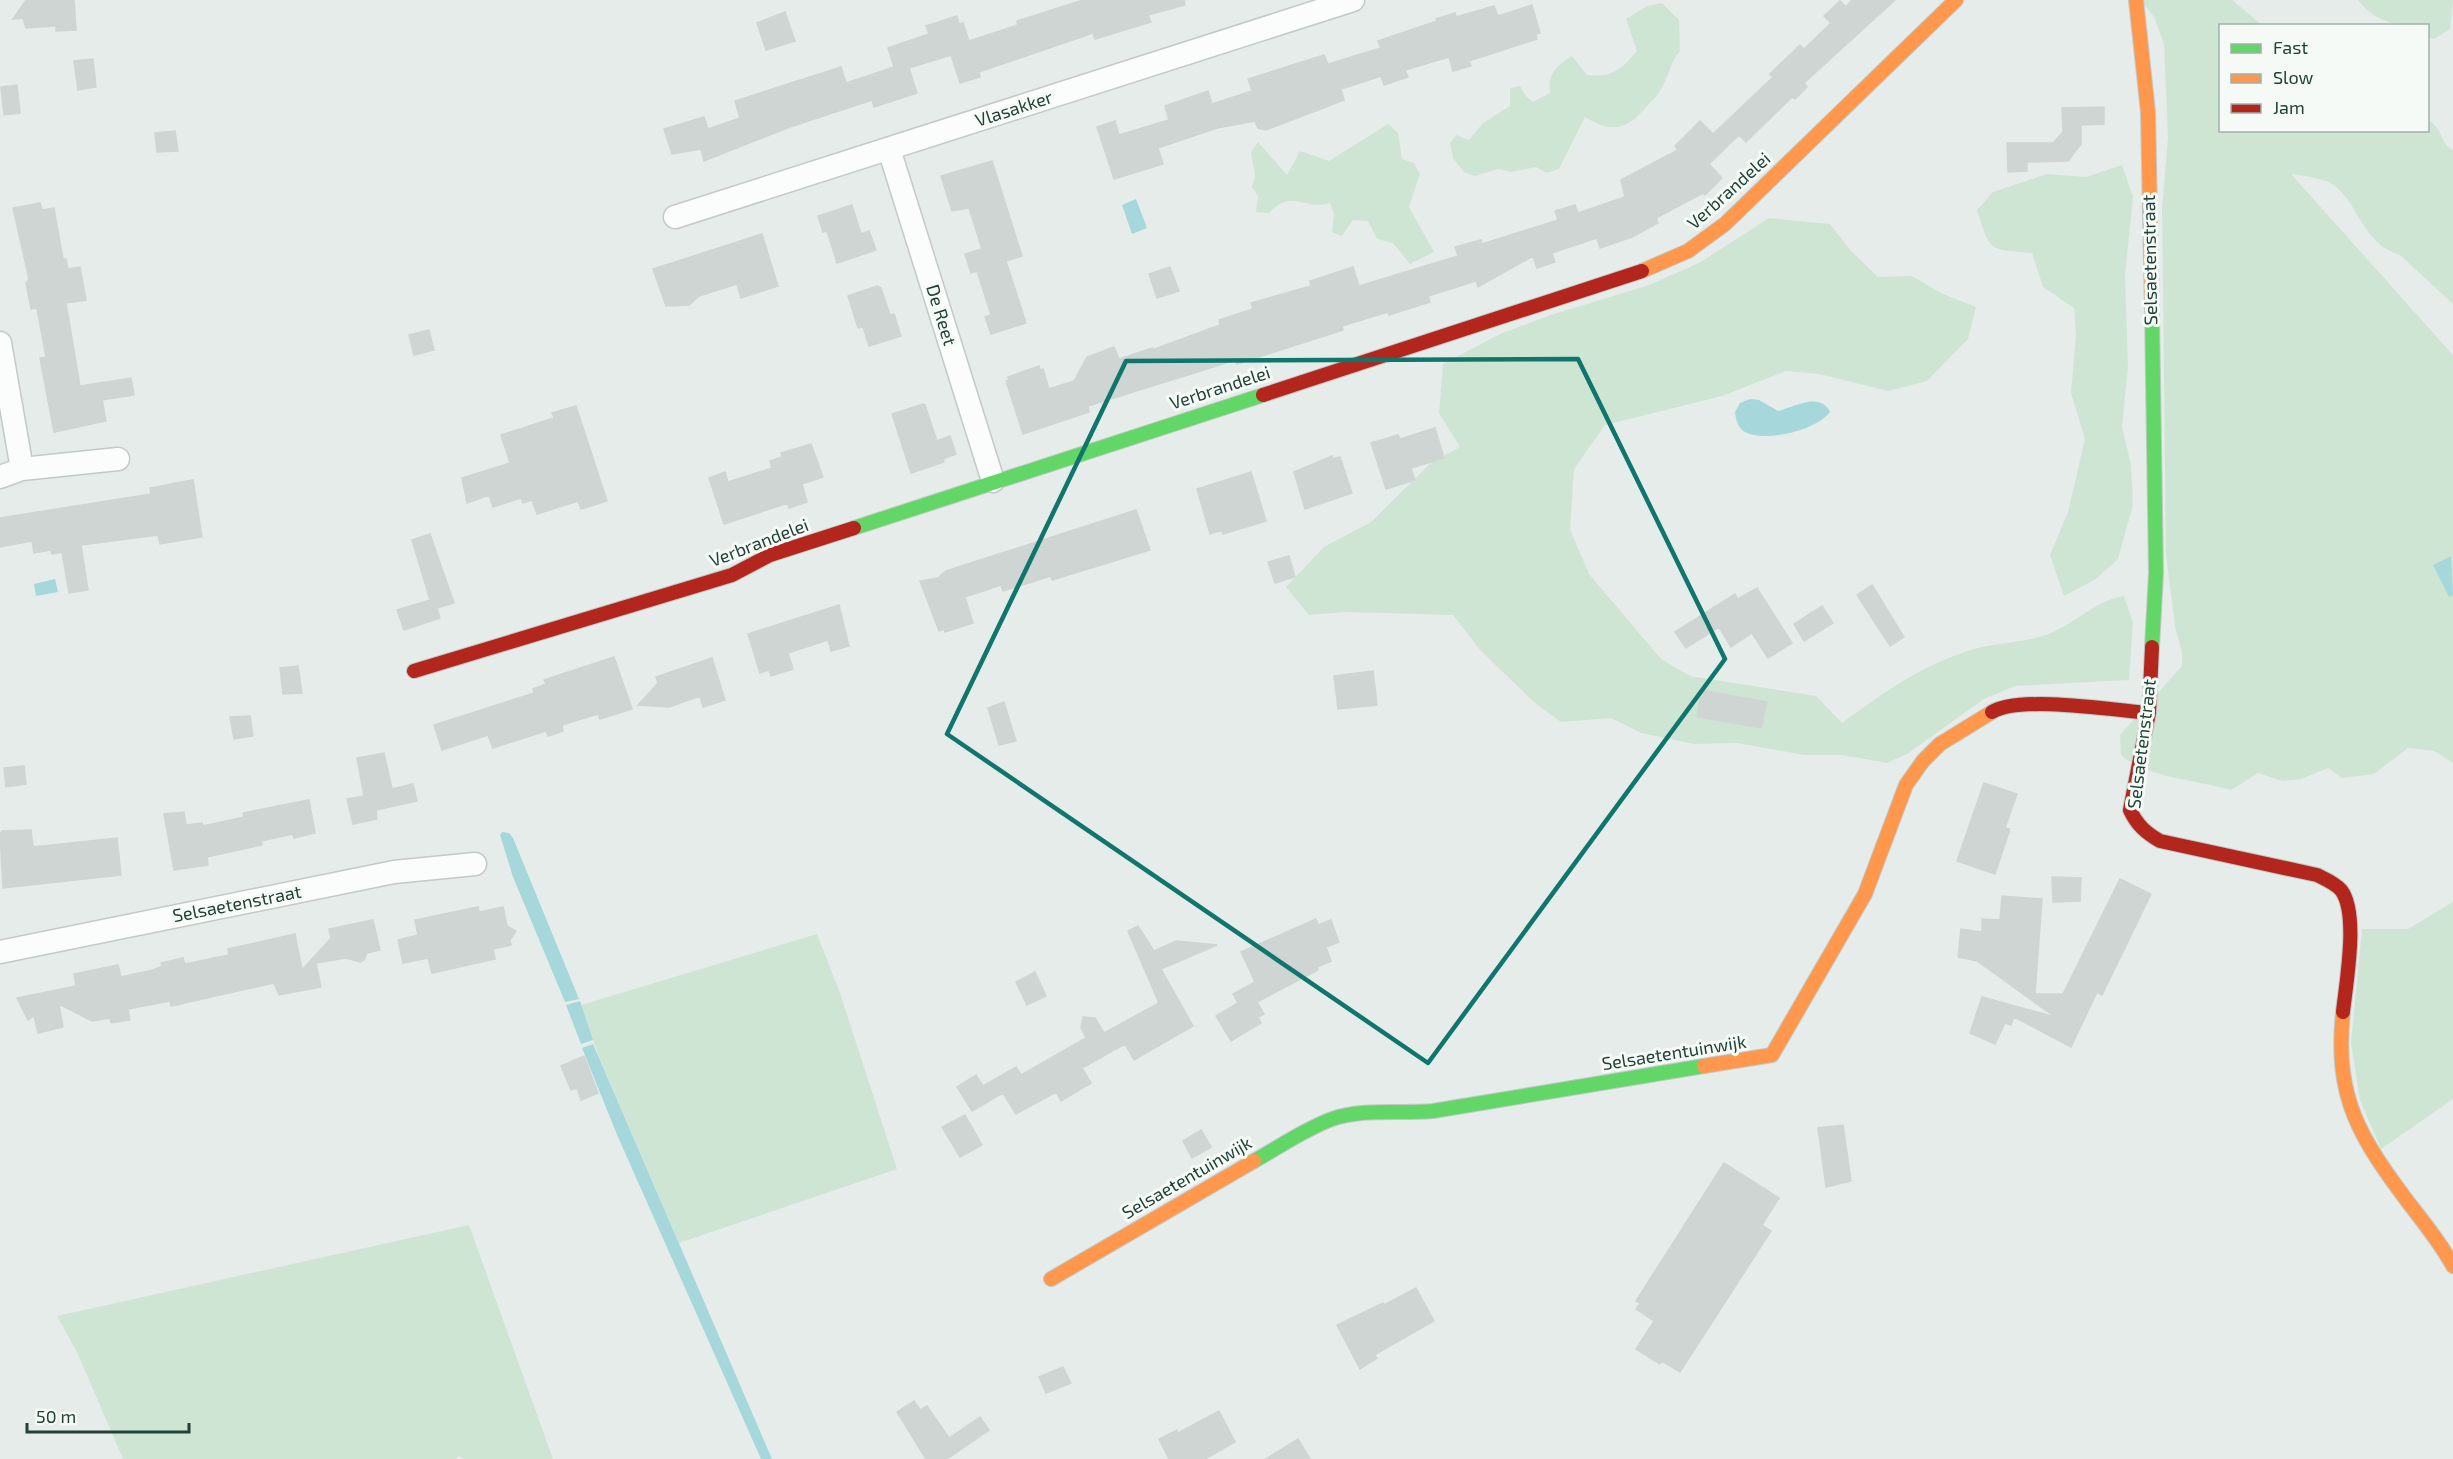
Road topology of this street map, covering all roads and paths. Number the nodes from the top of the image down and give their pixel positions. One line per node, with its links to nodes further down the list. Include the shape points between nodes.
1 (1353, 0): 4 (street, Vlasakker)
2 (1956, 0): 10 (street, Verbrandelei, via 1725,224 1688,251 1642,271)
3 (2136, 0): 12 (street, Selsaetenstraat, via 2148,112 2156,573)
4 (889, 149): 5 (street, Vlasakker); 10 (street, De Reet)
5 (675, 217)
6 (0, 343): 8 (street)
7 (118, 459): 8 (street)
8 (22, 469): 9 (street)
9 (0, 477)
10 (993, 481): 11 (street, Verbrandelei, via 770,555 732,575)
11 (414, 671)
12 (2149, 713): 15 (street, Selsaetenstraat, via 2130,810 2144,833 2160,841 2317,875 2343,892 2350,917 2340,1050 2343,1087 2360,1130); 16 (street, Selsaetentuinwijk, via 2030,704 2001,707 1940,744 1906,785 1865,894 1772,1055 1432,1111 1359,1113 1332,1119 1200,1190)
13 (475, 864): 14 (street, Selsaetenstraat, via 394,872)
14 (0, 952)
15 (2453, 1266)
16 (1050, 1279)

